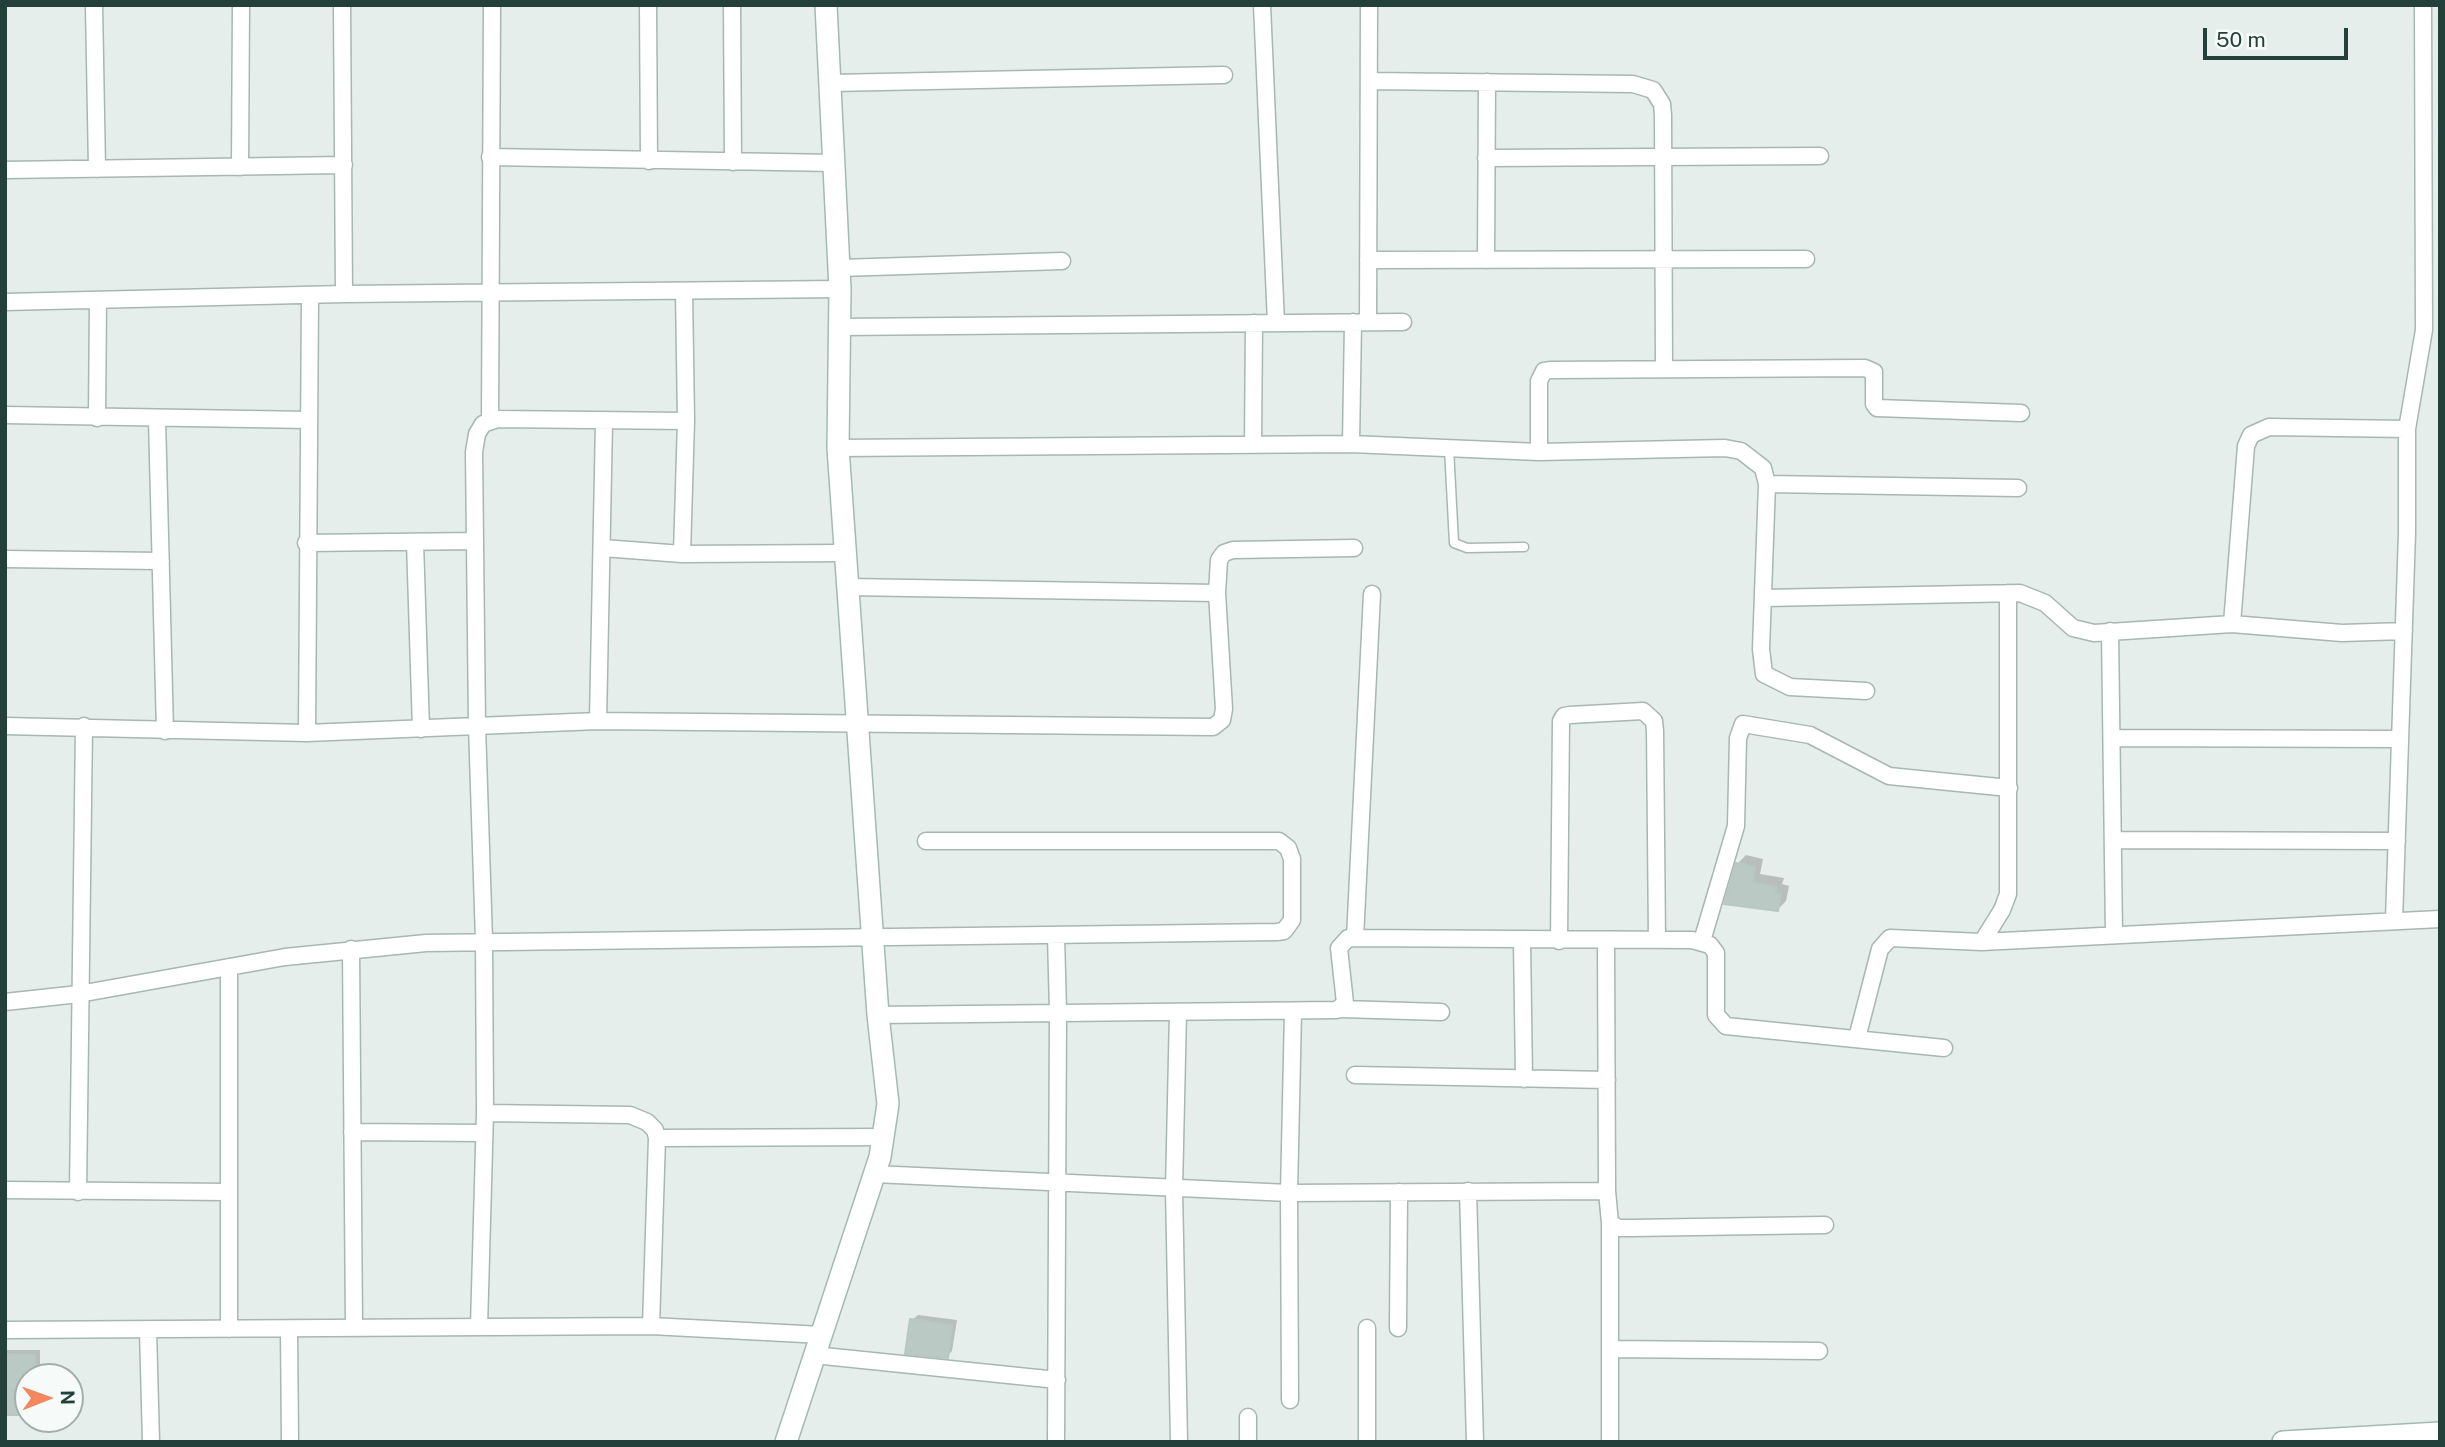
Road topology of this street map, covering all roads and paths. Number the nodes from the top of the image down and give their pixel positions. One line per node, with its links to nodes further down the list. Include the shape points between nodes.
1 (94, 5): 24 (street)
2 (241, 5): 23 (street)
3 (342, 5): 22 (street)
4 (492, 5): 16 (street)
5 (648, 5): 19 (street)
6 (732, 5): 20 (street)
7 (825, 5): 14 (street)
8 (1262, 5): 42 (street)
9 (1369, 5): 12 (street)
10 (2423, 5): 53 (street, via 2424,330)
11 (1224, 75): 14 (street)
12 (1369, 81): 13 (street); 28 (street)
13 (1487, 82): 17 (street); 18 (street, via 1644,85 1662,104)
14 (831, 83): 21 (street)
15 (1820, 156): 18 (street)
16 (490, 157): 19 (street); 35 (street)
17 (1486, 158): 18 (street); 29 (street)
18 (1663, 159): 26 (street)
19 (649, 161): 20 (street)
20 (733, 162): 21 (street)
21 (835, 163): 31 (street)
22 (344, 165): 23 (street); 34 (street)
23 (240, 167): 24 (street)
24 (97, 169): 25 (street)
25 (5, 170)
26 (1662, 259): 27 (street); 29 (street); 44 (street)
27 (1806, 259)
28 (1368, 260): 29 (street); 39 (street)
29 (1486, 260)
30 (1062, 261): 31 (street)
31 (840, 268): 32 (street)
32 (840, 289): 33 (street); 43 (street)
33 (684, 291): 35 (street); 51 (street)
34 (344, 294): 35 (street); 36 (street)
35 (492, 294): 49 (street)
36 (310, 296): 37 (street); 50 (street)
37 (98, 300): 38 (street); 47 (street)
38 (5, 302)
39 (1360, 322): 40 (street); 42 (street); 54 (street)
40 (1403, 322)
41 (1254, 323): 42 (street); 43 (street); 55 (street)
42 (1276, 323)
43 (839, 327): 56 (street)
44 (1664, 369): 45 (street, via 1865,368 1874,372 1877,408); 58 (street, via 1544,371 1539,381)
45 (2021, 413)
46 (5, 415): 47 (street)
47 (97, 418): 48 (street)
48 (156, 419): 50 (street); 70 (street)
49 (489, 420): 52 (street); 61 (street, via 477,434 474,452)
50 (309, 421): 63 (street)
51 (686, 421): 52 (street); 68 (street)
52 (604, 422): 65 (street)
53 (2407, 429): 76 (street, via 2269,427 2250,435); 78 (street)
54 (1351, 444): 55 (street); 57 (street)
55 (1253, 445): 56 (street)
56 (838, 448): 67 (street)
57 (1449, 448): 58 (street); 64 (lane, via 1454,543 1467,548)
58 (1539, 452): 59 (street, via 1725,448 1754,458)
59 (1768, 484): 60 (street); 75 (street)
60 (2018, 488)
61 (475, 541): 62 (street); 84 (street)
62 (415, 542): 63 (street); 85 (street)
63 (306, 543): 87 (street)
64 (1524, 547)
65 (603, 548): 68 (street); 80 (street)
66 (1354, 548): 72 (street, via 1233,550 1219,560)
67 (844, 553): 68 (street); 71 (street)
68 (682, 554)
69 (5, 559): 70 (street)
70 (161, 561): 86 (street)
71 (848, 587): 72 (street); 81 (street)
72 (1217, 593): 81 (street, via 1224,709 1222,720 1213,727)
73 (2008, 593): 75 (street); 77 (street, via 2033,596 2083,632); 90 (street)
74 (1372, 594): 98 (street)
75 (1764, 598): 79 (street, via 1764,674 1790,687)
76 (2232, 624): 77 (street); 78 (street, via 2342,633)
77 (2110, 631): 88 (street)
78 (2404, 631): 89 (street)
79 (1866, 691)
80 (598, 721): 81 (street); 84 (street)
81 (858, 723): 99 (street)
82 (5, 726): 83 (street)
83 (84, 726): 86 (street); 109 (street)
84 (477, 726): 85 (street); 100 (street)
85 (421, 730): 87 (street)
86 (165, 731): 87 (street)
87 (307, 733)
88 (2112, 737): 89 (street); 91 (street)
89 (2400, 740): 93 (street)
90 (2009, 788): 105 (street, via 1889,776 1810,735 1743,723 1738,738 1736,826); 106 (street, via 2008,894)
91 (2113, 840): 93 (street); 96 (street)
92 (926, 841): 97 (street, via 1268,840 1288,848 1292,859 1292,920 1284,931)
93 (2397, 841): 95 (street)
94 (2440, 919): 95 (street)
95 (2394, 920): 96 (street)
96 (2113, 935): 106 (street)
97 (1056, 936): 99 (street); 112 (street)
98 (1356, 938): 103 (street); 111 (street, via 1343,941 1339,948)
99 (873, 939): 100 (street); 116 (street)
100 (484, 940): 107 (street); 122 (street)
101 (1605, 940): 102 (street); 104 (street); 121 (street)
102 (1657, 940): 104 (street, via 1655,732 1654,721 1643,711 1570,715 1560,721); 105 (street)
103 (1522, 941): 104 (street); 120 (street)
104 (1559, 941)
105 (1702, 941): 117 (street, via 1716,953 1716,1007 1726,1026)
106 (1982, 942): 117 (street, via 1900,936 1884,942)
107 (351, 949): 108 (street); 123 (street)
108 (229, 967): 109 (street); 134 (street)
109 (79, 994): 110 (street); 133 (street)
110 (5, 1002)
111 (1342, 1009): 114 (street); 115 (street)
112 (1058, 1011): 113 (street); 116 (street); 128 (street)
113 (1178, 1012): 114 (street); 129 (street)
114 (1293, 1012): 136 (street)
115 (1441, 1012)
116 (878, 1015): 125 (street, via 888,1104)
117 (1857, 1038): 118 (street)
118 (1944, 1048)
119 (1355, 1074): 120 (street)
120 (1524, 1079): 121 (street)
121 (1607, 1080): 132 (street)
122 (485, 1113): 124 (street); 126 (street, via 630,1115 647,1122)
123 (352, 1132): 124 (street); 141 (street)
124 (484, 1133): 140 (street)
125 (885, 1137): 126 (street); 127 (street)
126 (657, 1138): 139 (street)
127 (874, 1174): 128 (street); 148 (street)
128 (1058, 1183): 129 (street); 151 (street)
129 (1174, 1189): 136 (street); 159 (street)
130 (5, 1190): 133 (street)
131 (1468, 1191): 132 (street); 135 (street); 162 (street)
132 (1607, 1191): 137 (street)
133 (78, 1192): 134 (street)
134 (229, 1192): 144 (street)
135 (1399, 1192): 136 (street); 143 (street)
136 (1289, 1193): 152 (street)
137 (1611, 1223): 138 (street, via 1619,1228); 149 (street)
138 (1825, 1225)
139 (652, 1326): 140 (street); 148 (street)
140 (479, 1327): 141 (street)
141 (354, 1328): 145 (street)
142 (1367, 1328): 161 (street)
143 (1398, 1328)
144 (229, 1329): 145 (street); 147 (street)
145 (289, 1329): 156 (street)
146 (5, 1330): 147 (street)
147 (148, 1330): 155 (street)
148 (818, 1345): 151 (street); 157 (street)
149 (1610, 1349): 150 (street); 163 (street)
150 (1819, 1351)
151 (1057, 1380): 158 (street)
152 (1290, 1400)
153 (1248, 1417): 160 (street)
154 (2440, 1433): 164 (street)
155 (151, 1442)
156 (290, 1442)
157 (786, 1442)
158 (1056, 1442)
159 (1179, 1442)
160 (1248, 1442)
161 (1367, 1442)
162 (1475, 1442)
163 (1609, 1442)
164 (2283, 1442)

